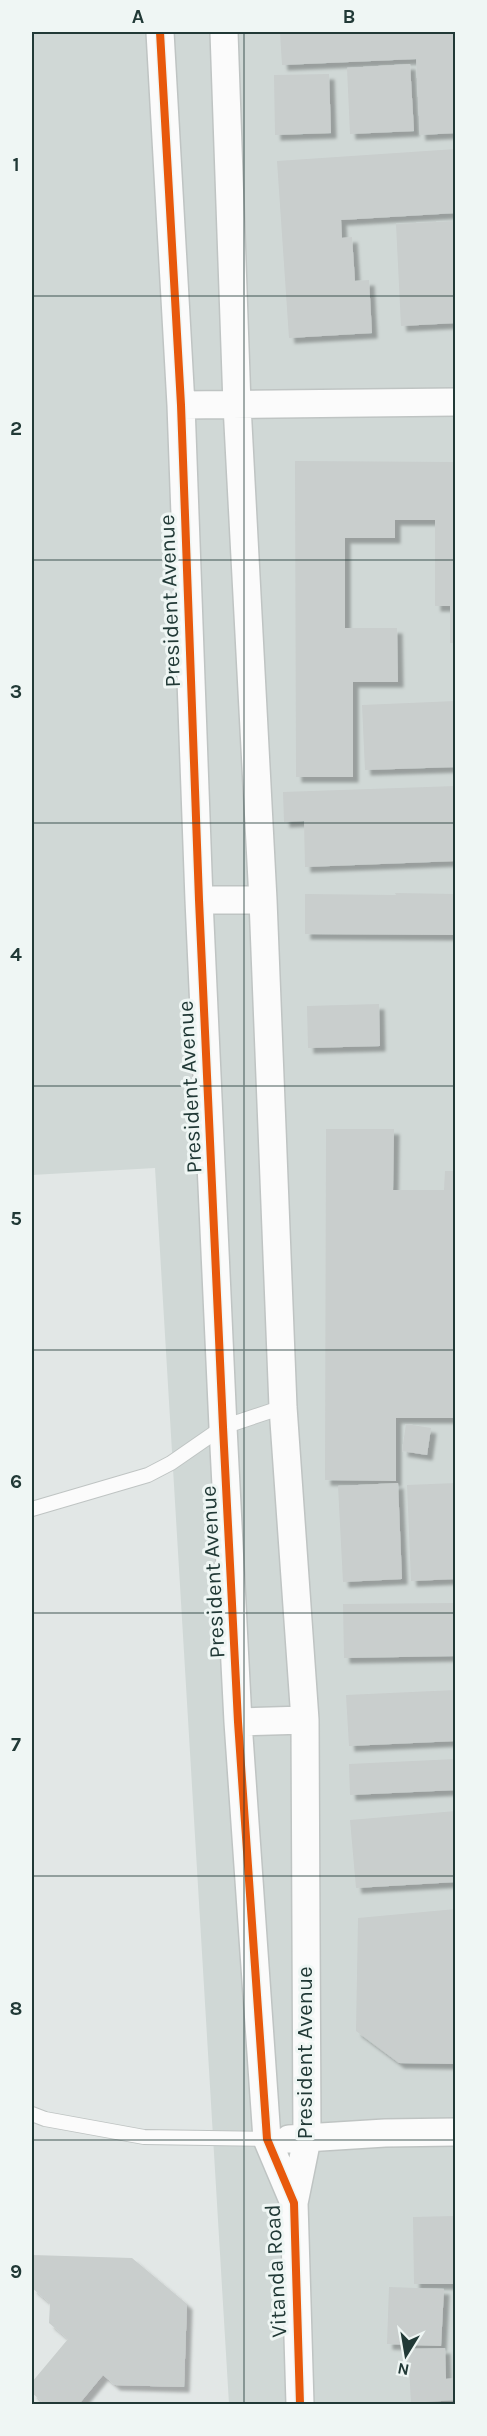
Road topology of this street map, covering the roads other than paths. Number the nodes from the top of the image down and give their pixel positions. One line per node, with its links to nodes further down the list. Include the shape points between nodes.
1 (160, 32): 4 (street, President Avenue)
2 (224, 32): 5 (street, President Avenue)
3 (456, 402): 5 (street)
4 (181, 405): 5 (street); 6 (street, President Avenue)
5 (237, 405): 7 (street, President Avenue)
6 (199, 900): 7 (street); 9 (street, President Avenue)
7 (263, 900): 8 (street, President Avenue)
8 (283, 1407): 9 (lane); 11 (street, President Avenue)
9 (223, 1427): 10 (lane, via 148,1475); 12 (street, President Avenue)
10 (32, 1509)
11 (305, 1720): 12 (street); 16 (street, President Avenue)
12 (238, 1722): 15 (street, President Avenue)
13 (32, 2114): 15 (lane, via 144,2137)
14 (456, 2132): 16 (street)
15 (267, 2139): 16 (street); 17 (street, Vitanda Road)
16 (307, 2139): 17 (street, President Avenue)
17 (294, 2203): 18 (street, Vitanda Road)
18 (300, 2404)

